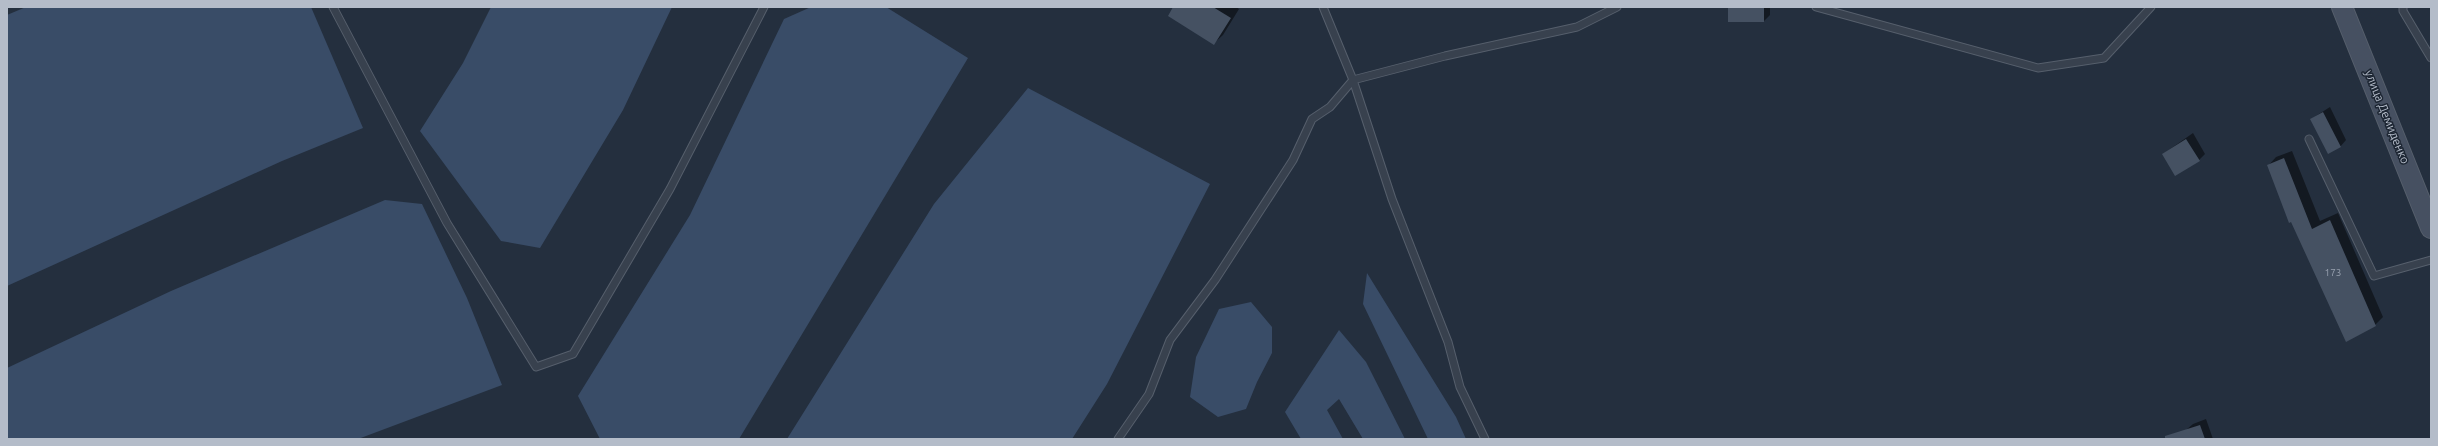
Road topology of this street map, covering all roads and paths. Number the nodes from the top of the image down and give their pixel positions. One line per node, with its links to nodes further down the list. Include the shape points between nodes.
1 (333, 7): 2 (lane, via 447,224 536,367 574,354 670,190)
2 (764, 7)
3 (1323, 7): 10 (lane)
4 (1617, 7): 10 (lane, via 1577,27 1445,56)
5 (1816, 7): 6 (lane, via 2038,68 2104,58)
6 (2150, 7)
7 (2342, 7): 12 (main road, улица Демиденко)
8 (2404, 7): 9 (lane, via 2403,11)
9 (2431, 58)
10 (1352, 80): 14 (lane, via 1330,107 1312,119 1293,160 1215,280 1170,340 1149,394); 15 (lane, via 1392,199 1448,342 1460,387)
11 (2309, 139): 13 (lane, via 2374,276)
12 (2431, 228)
13 (2431, 260)
14 (1118, 439)
15 (1485, 439)

